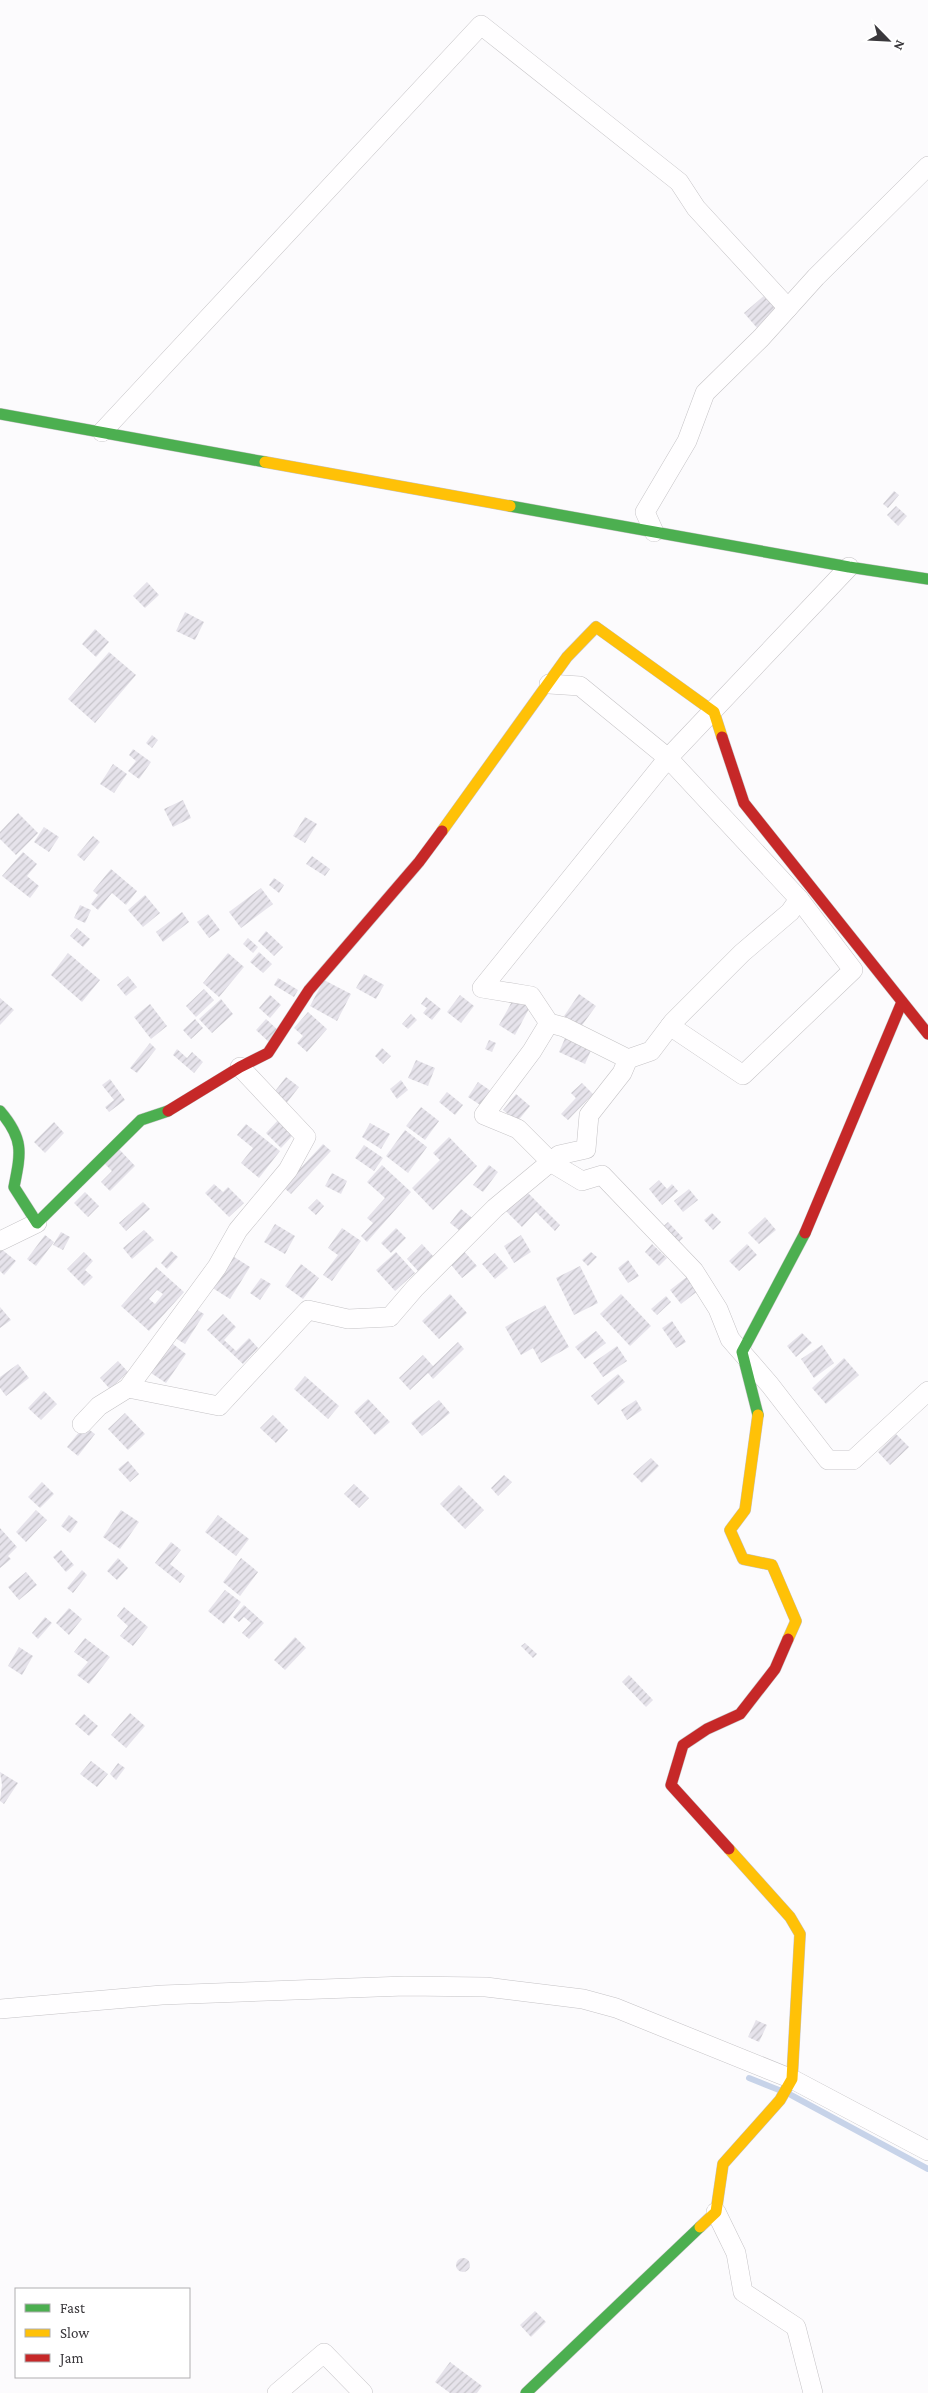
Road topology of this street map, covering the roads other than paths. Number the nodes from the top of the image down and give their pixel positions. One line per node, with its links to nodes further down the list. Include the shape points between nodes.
1 (928, 166): 2 (street, via 816,276)
2 (788, 308): 4 (street, via 696,208 679,182 481,25); 5 (street, via 705,393 687,440 645,512)
3 (0, 414): 4 (street)
4 (102, 432): 5 (street)
5 (654, 532): 6 (street)
6 (849, 567): 7 (street); 9 (street)
7 (928, 579)
8 (549, 684): 9 (street, via 567,657 596,627); 10 (street, via 580,686); 17 (street, via 419,862 309,990 268,1053)
9 (714, 712): 10 (street); 12 (street, via 744,803)
10 (668, 758): 11 (street); 13 (street, via 482,988 531,996)
11 (799, 899): 14 (street, via 790,912 742,953); 14 (street, via 854,970 744,1075)
12 (902, 1002): 15 (street); 22 (street, via 806,1230)
13 (549, 1022): 16 (street); 19 (street, via 532,1051 484,1115 518,1129)
14 (670, 1026): 16 (street, via 651,1051)
15 (928, 1034)
16 (628, 1059): 19 (street, via 622,1073 589,1115 586,1149 559,1155)
17 (240, 1067): 20 (street, via 170,1111 141,1120); 23 (street, via 306,1137 288,1170 238,1230 217,1267)
18 (0, 1111): 20 (street, via 16,1128 22,1148 14,1187)
19 (552, 1163): 22 (street, via 582,1181 602,1174 694,1271 718,1309 730,1339); 23 (street, via 495,1208 390,1317 348,1319 308,1310 219,1406)
20 (37, 1223): 21 (street)
21 (0, 1241)
22 (742, 1352): 24 (street, via 828,1460 853,1460); 27 (street, via 758,1415 745,1510 730,1530 743,1559 772,1565 796,1621 775,1669 740,1714 707,1729 683,1745 671,1785 790,1917 800,1934)
23 (128, 1388): 25 (street, via 99,1406)
24 (928, 1391)
25 (82, 1424)
26 (0, 2009): 27 (street, via 162,1995 405,1986 486,1987 616,2008)
27 (790, 2082): 28 (street); 29 (street, via 780,2100 723,2164)
28 (928, 2151)
29 (716, 2212): 32 (street); 33 (street, via 736,2253 743,2292 796,2327)
30 (277, 2393): 31 (street, via 324,2353)
31 (363, 2393)
32 (526, 2393)
33 (813, 2393)

